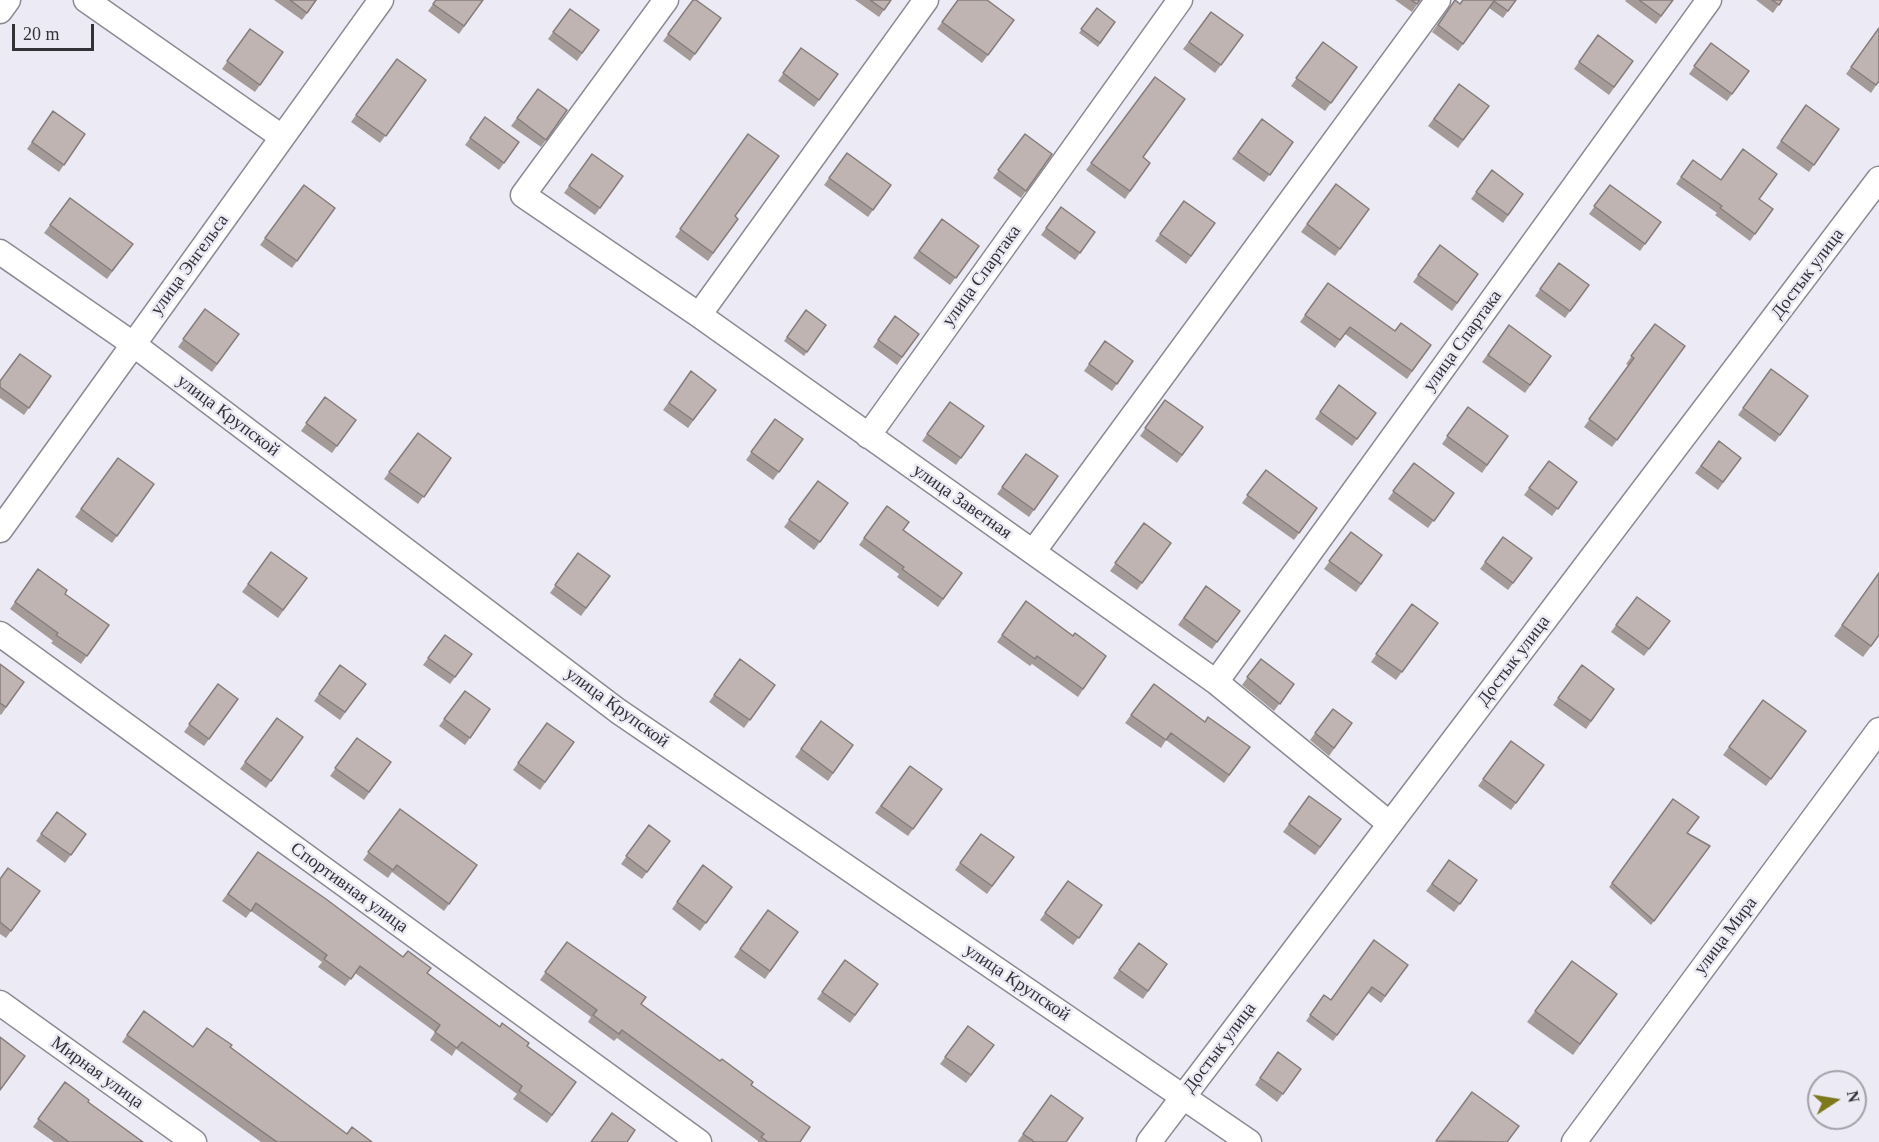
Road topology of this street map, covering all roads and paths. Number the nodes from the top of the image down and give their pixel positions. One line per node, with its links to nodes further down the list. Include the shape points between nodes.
1 (8, 0): 9 (street)
2 (86, 0): 10 (street)
3 (381, 0): 10 (street, улица Энгельса)
4 (666, 0): 13 (street, улица Заветная, via 523,195)
5 (926, 0): 13 (street)
6 (1180, 0): 15 (street, улица Спартака)
7 (1438, 0): 17 (street)
8 (1709, 0): 19 (street, улица Спартака)
9 (0, 11)
10 (282, 137): 14 (street, улица Энгельса)
11 (1879, 179): 21 (street, Достык улица)
12 (0, 252): 14 (street, улица Крупской)
13 (699, 315): 15 (street, улица Заветная)
14 (133, 344): 16 (street, улица Энгельса); 23 (street, улица Крупской, via 618,711)
15 (868, 436): 17 (street, улица Заветная)
16 (0, 530)
17 (1033, 552): 19 (street, улица Заветная)
18 (0, 634): 25 (street, Спортивная улица)
19 (1216, 682): 21 (street, улица Заветная)
20 (1879, 730): 28 (street, улица Мира)
21 (1390, 824): 23 (street, Достык улица)
22 (0, 1003): 24 (street, Мирная улица)
23 (1183, 1097): 26 (street, Достык улица); 27 (street, улица Крупской)
24 (194, 1142)
25 (699, 1142)
26 (1149, 1142)
27 (1249, 1142)
28 (1574, 1142)

